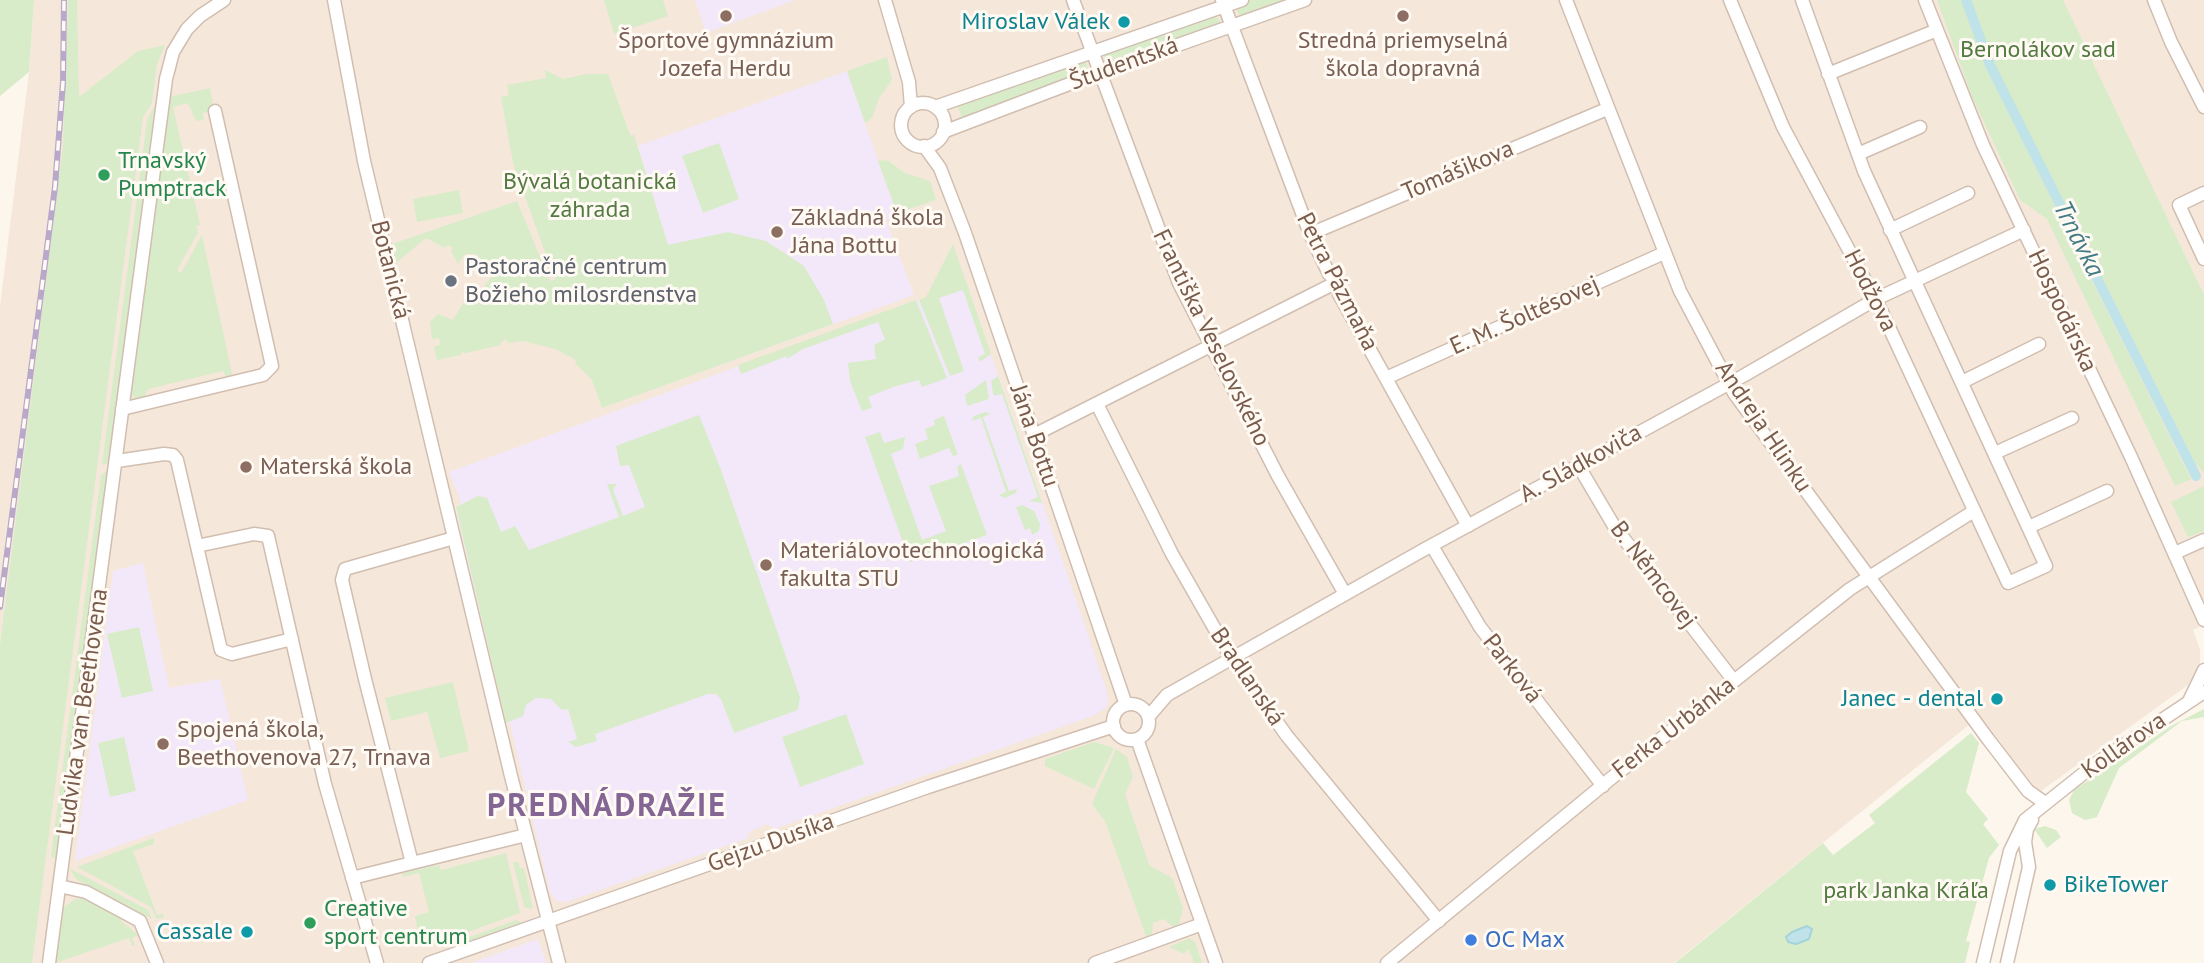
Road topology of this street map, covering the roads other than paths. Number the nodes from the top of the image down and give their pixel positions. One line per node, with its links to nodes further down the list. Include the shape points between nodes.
1 (198, 0): 14 (street)
2 (224, 0): 14 (street, Ludvika van Beethovena)
3 (334, 0): 57 (street, Botanická, via 364,161)
4 (885, 0): 20 (street, Jána Bottu)
5 (1073, 0): 17 (street, Františka Veselovského)
6 (1242, 0): 13 (street, Študentská)
7 (1305, 0): 15 (street, Študentská)
8 (1566, 0): 24 (street, Andreja Hlinku)
9 (1730, 0): 40 (street, Hodžova, via 1783,127)
10 (1802, 0): 19 (street)
11 (1925, 0): 16 (street, Hospodárska)
12 (2154, 0): 23 (street)
13 (1223, 3): 15 (street, Petra Pázmaňa); 17 (street, Študentská)
14 (200, 16): 47 (street, Ludvika van Beethovena, via 180,40 166,79)
15 (1232, 26): 18 (street, Študentská); 35 (street, Petra Pázmaňa)
16 (1937, 30): 19 (street); 34 (street, Hospodárska, via 1970,115)
17 (1093, 52): 18 (street, Františka Veselovského); 21 (street, Študentská)
18 (1100, 72): 27 (street, Študentská); 42 (street, Františka Veselovského, via 1179,283)
19 (1828, 74): 29 (street)
20 (909, 82): 21 (street, Jána Bottu); 22 (street, Jána Bottu)
21 (930, 105): 22 (street); 27 (street, Jána Bottu, via 943,117)
22 (911, 107): 28 (street, Jána Bottu, via 902,120 903,134 913,144)
23 (2204, 107)
24 (1607, 109): 35 (street, Tomášikova); 36 (street, Andreja Hlinku)
25 (215, 111): 47 (street, via 272,366 263,375)
26 (1920, 127): 29 (street)
27 (940, 136): 28 (street); 30 (street, Jána Bottu)
28 (924, 146): 30 (street, Jána Bottu)
29 (1858, 154): 33 (street)
30 (940, 168): 49 (street, Jána Bottu)
31 (1968, 193): 33 (street)
32 (2204, 193): 37 (street, via 2179,205)
33 (1890, 230): 39 (street)
34 (2024, 230): 39 (street, A. Sládkoviča); 61 (street, Hospodárska)
35 (1310, 234): 38 (street, Petra Pázmaňa)
36 (1664, 253): 43 (street, E. M. Šoltésovej); 45 (street, Andreja Hlinku)
37 (2204, 259)
38 (1337, 282): 42 (street); 43 (street, Petra Pázmaňa, via 1339,294)
39 (1914, 282): 40 (street, A. Sládkoviča); 44 (street)
40 (1875, 299): 45 (street, A. Sládkoviča); 54 (street, Hodžova)
41 (2039, 344): 44 (street)
42 (1211, 347): 46 (street); 63 (street, Františka Veselovského)
43 (1386, 378): 55 (street, Petra Pázmaňa)
44 (1962, 382): 50 (street)
45 (1729, 384): 52 (street, A. Sládkoviča); 62 (street, Andreja Hlinku)
46 (1097, 404): 49 (street); 66 (street, Bradlanská)
47 (122, 408): 51 (street, Ludvika van Beethovena)
48 (2072, 418): 50 (street)
49 (1034, 435): 72 (street, Jána Bottu)
50 (1995, 453): 56 (street)
51 (117, 461): 60 (street, via 164,454 176,458); 81 (street, Ludvika van Beethovena)
52 (1578, 465): 55 (street, A. Sládkoviča); 68 (street, B. Němcovej, via 1614,526)
53 (2107, 491): 56 (street)
54 (1974, 511): 56 (street, Hodžova, via 2008,583 2046,566); 62 (street, Ferka Urbánka)
55 (1468, 526): 59 (street, A. Sládkoviča)
56 (2029, 527)
57 (454, 538): 78 (street, Botanická); 79 (street, via 350,565 342,573)
58 (2204, 540): 61 (street)
59 (1432, 545): 63 (street, A. Sládkoviča); 76 (street, Parková, via 1480,627)
60 (197, 546): 65 (street, via 254,534 268,536); 65 (street, via 221,650 232,654)
61 (2175, 553): 64 (street, Hospodárska)
62 (1868, 576): 68 (street, Ferka Urbánka); 77 (street, Andreja Hlinku, via 2028,791)
63 (1345, 594): 66 (street, A. Sládkoviča)
64 (2204, 620)
65 (292, 639): 80 (street)
66 (1231, 659): 73 (street, A. Sládkoviča, via 1167,695); 83 (street, Bradlanská, via 1287,736)
67 (2204, 670): 70 (street)
68 (1734, 681): 76 (street, Ferka Urbánka)
69 (2204, 692): 70 (street, Kollárova)
70 (2188, 702): 71 (street); 77 (street, Kollárova)
71 (2204, 702)
72 (1126, 705): 73 (street, via 1139,706); 74 (street, via 1115,713)
73 (1149, 716): 75 (street, via 1147,732)
74 (1114, 726): 75 (street, via 1122,737); 82 (street, Gejzu Dusíka)
75 (1137, 739): 84 (street)
76 (1602, 786): 83 (street, Ferka Urbánka)
77 (2045, 803): 93 (street, via 2016,834); 94 (street, via 2027,829 2029,867)
78 (526, 835): 79 (street); 82 (street, Botanická)
79 (412, 863): 80 (street)
80 (352, 878): 87 (street)
81 (59, 886): 85 (street, Ludvika van Beethovena); 86 (street, via 86,892 140,921)
82 (547, 920): 88 (street, Gejzu Dusíka); 89 (street, Botanická)
83 (1439, 921): 92 (street, Ferka Urbánka)
84 (1202, 924): 90 (street); 91 (street)
85 (49, 963)
86 (157, 963)
87 (377, 963)
88 (429, 963)
89 (559, 963)
90 (1096, 963)
91 (1216, 963)
92 (1387, 963)
93 (1983, 963)
94 (2007, 963)

